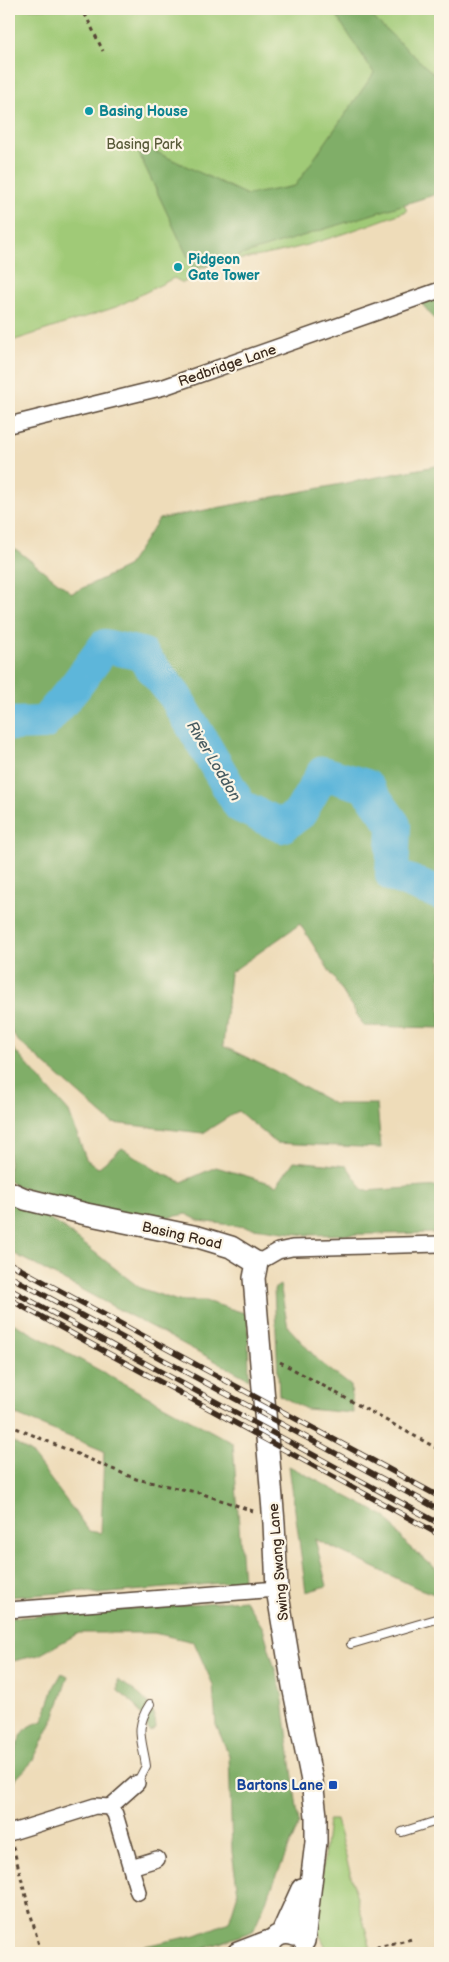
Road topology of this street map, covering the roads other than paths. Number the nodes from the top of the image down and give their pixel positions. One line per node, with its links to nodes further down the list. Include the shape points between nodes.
1 (440, 290): 2 (street, Redbridge Lane, via 164,387)
2 (9, 425)
3 (9, 1192): 5 (street, Basing Road, via 86,1214 231,1246)
4 (440, 1244): 5 (street, via 292,1248 278,1251)
5 (257, 1263): 6 (street, Swing Swang Lane, via 254,1278)
6 (277, 1589): 7 (street); 16 (street, Swing Swang Lane, via 312,1781 316,1816)
7 (9, 1610)
8 (440, 1618): 9 (lane)
9 (350, 1644)
10 (150, 1704): 11 (lane, via 141,1718 146,1766)
11 (137, 1783): 12 (street)
12 (110, 1807): 15 (street, via 95,1806); 18 (street)
13 (440, 1820): 14 (lane)
14 (402, 1832)
15 (10, 1833)
16 (313, 1858): 20 (street, Swing Swang Lane, via 295,1909); 21 (street, Swing Swang Lane)
17 (157, 1859): 18 (street)
18 (131, 1868): 19 (street)
19 (138, 1892)
20 (274, 1942): 21 (street, via 293,1933); 22 (street)
21 (305, 1947)
22 (238, 1953)

